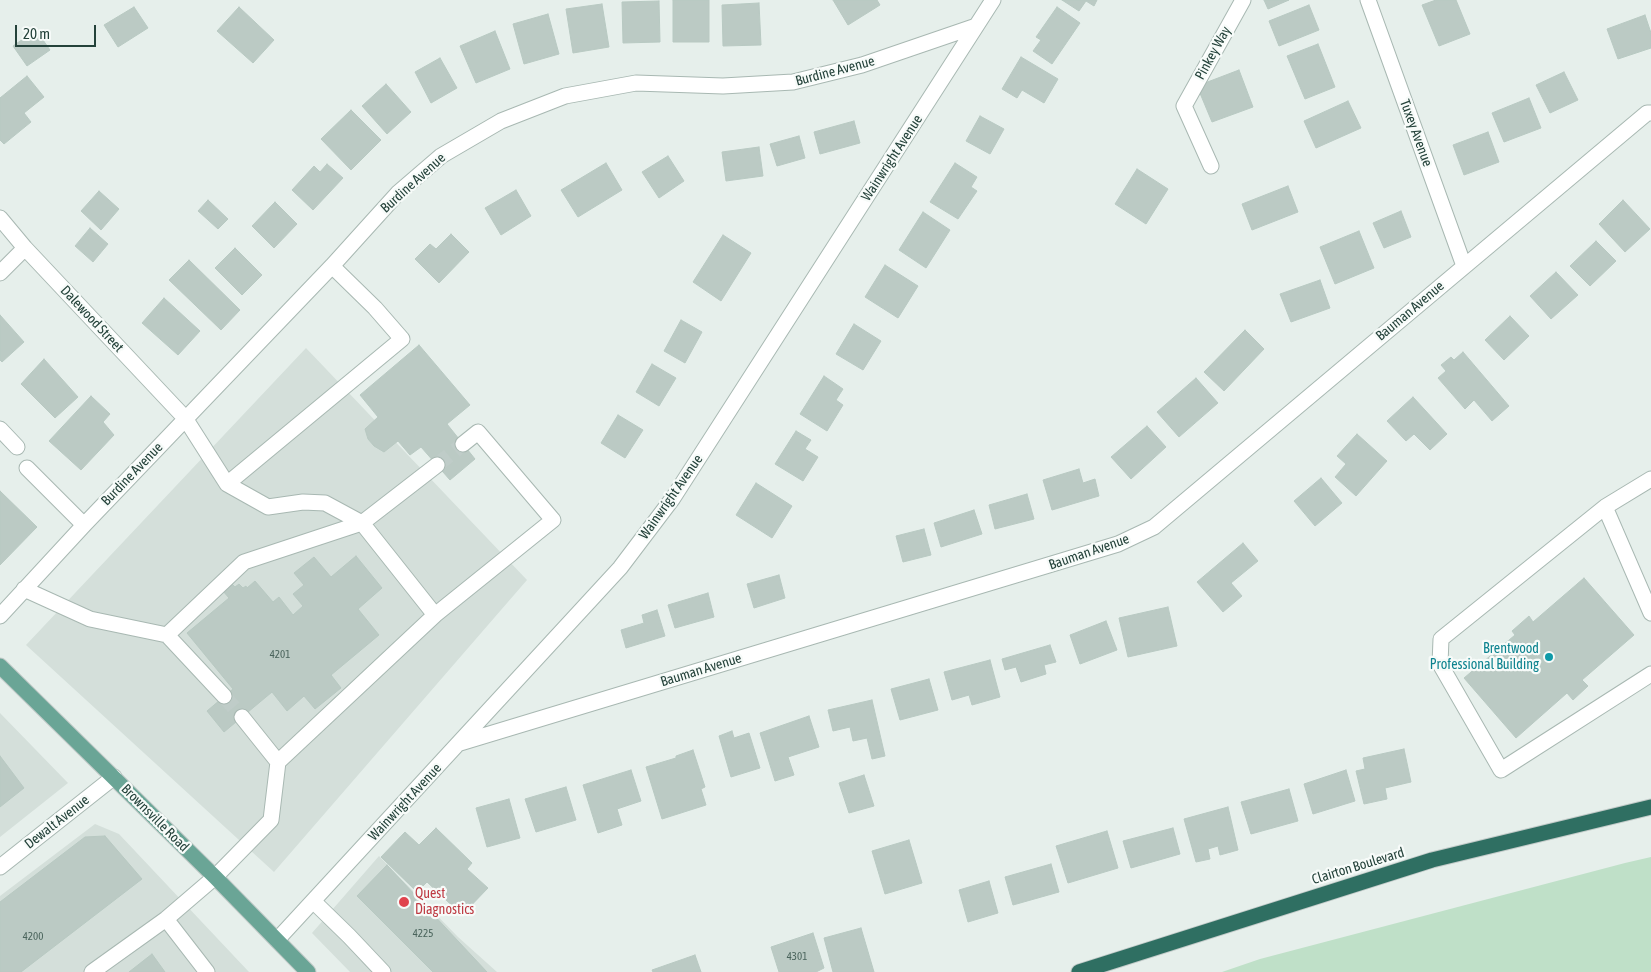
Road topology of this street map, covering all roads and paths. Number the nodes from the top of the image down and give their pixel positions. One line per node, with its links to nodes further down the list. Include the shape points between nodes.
1 (993, 0): 4 (street, Wainwright Avenue)
2 (1243, 0): 6 (street, Pinkey Way, via 1184,106)
3 (1368, 0): 10 (street, Tuxey Avenue)
4 (976, 26): 9 (street, Burdine Avenue, via 862,65 793,82 723,86 636,83 565,96 501,121 441,156 398,193); 32 (street, Wainwright Avenue, via 672,498 620,568)
5 (1651, 114): 10 (street, Bauman Avenue, via 1647,114)
6 (1211, 166)
7 (0, 218): 8 (street, Dalewood Street)
8 (25, 248): 11 (street); 12 (street, Dalewood Street)
9 (332, 266): 12 (street, Burdine Avenue); 19 (street, via 402,339)
10 (1464, 266): 32 (street, Bauman Avenue, via 1154,526 1118,544)
11 (0, 272)
12 (185, 418): 19 (street, Dalewood Street); 22 (street, Burdine Avenue)
13 (0, 429): 15 (street)
14 (463, 444): 25 (street, via 478,432 553,520)
15 (17, 447)
16 (436, 465): 21 (street)
17 (27, 468): 22 (street)
18 (1651, 479): 20 (street)
19 (227, 484): 21 (street, via 268,507 303,502 325,503)
20 (1605, 507): 24 (street); 29 (street, via 1441,640 1440,664 1501,770)
21 (362, 523): 25 (street); 27 (street, via 244,562)
22 (84, 525): 23 (street, Burdine Avenue)
23 (24, 589): 26 (street, Burdine Avenue); 27 (street, via 90,619)
24 (1651, 613)
25 (435, 615): 33 (street)
26 (0, 616)
27 (167, 635): 30 (street)
28 (0, 666): 34 (main road, Brownsville Road)
29 (1651, 674)
30 (224, 696)
31 (242, 717): 33 (street)
32 (460, 742): 38 (street, Wainwright Avenue)
33 (278, 762): 37 (street, via 271,820)
34 (114, 777): 36 (street, Dewalt Avenue); 37 (main road, Brownsville Road)
35 (1651, 807): 45 (highway, Clairton Boulevard, via 1432,860)
36 (0, 867)
37 (215, 877): 39 (street); 40 (main road, Brownsville Road)
38 (313, 901): 40 (street, Wainwright Avenue); 44 (street)
39 (166, 920): 41 (street); 42 (street)
40 (277, 940): 43 (main road, Brownsville Road)
41 (92, 972)
42 (207, 972)
43 (308, 972)
44 (383, 972)
45 (1079, 972)

